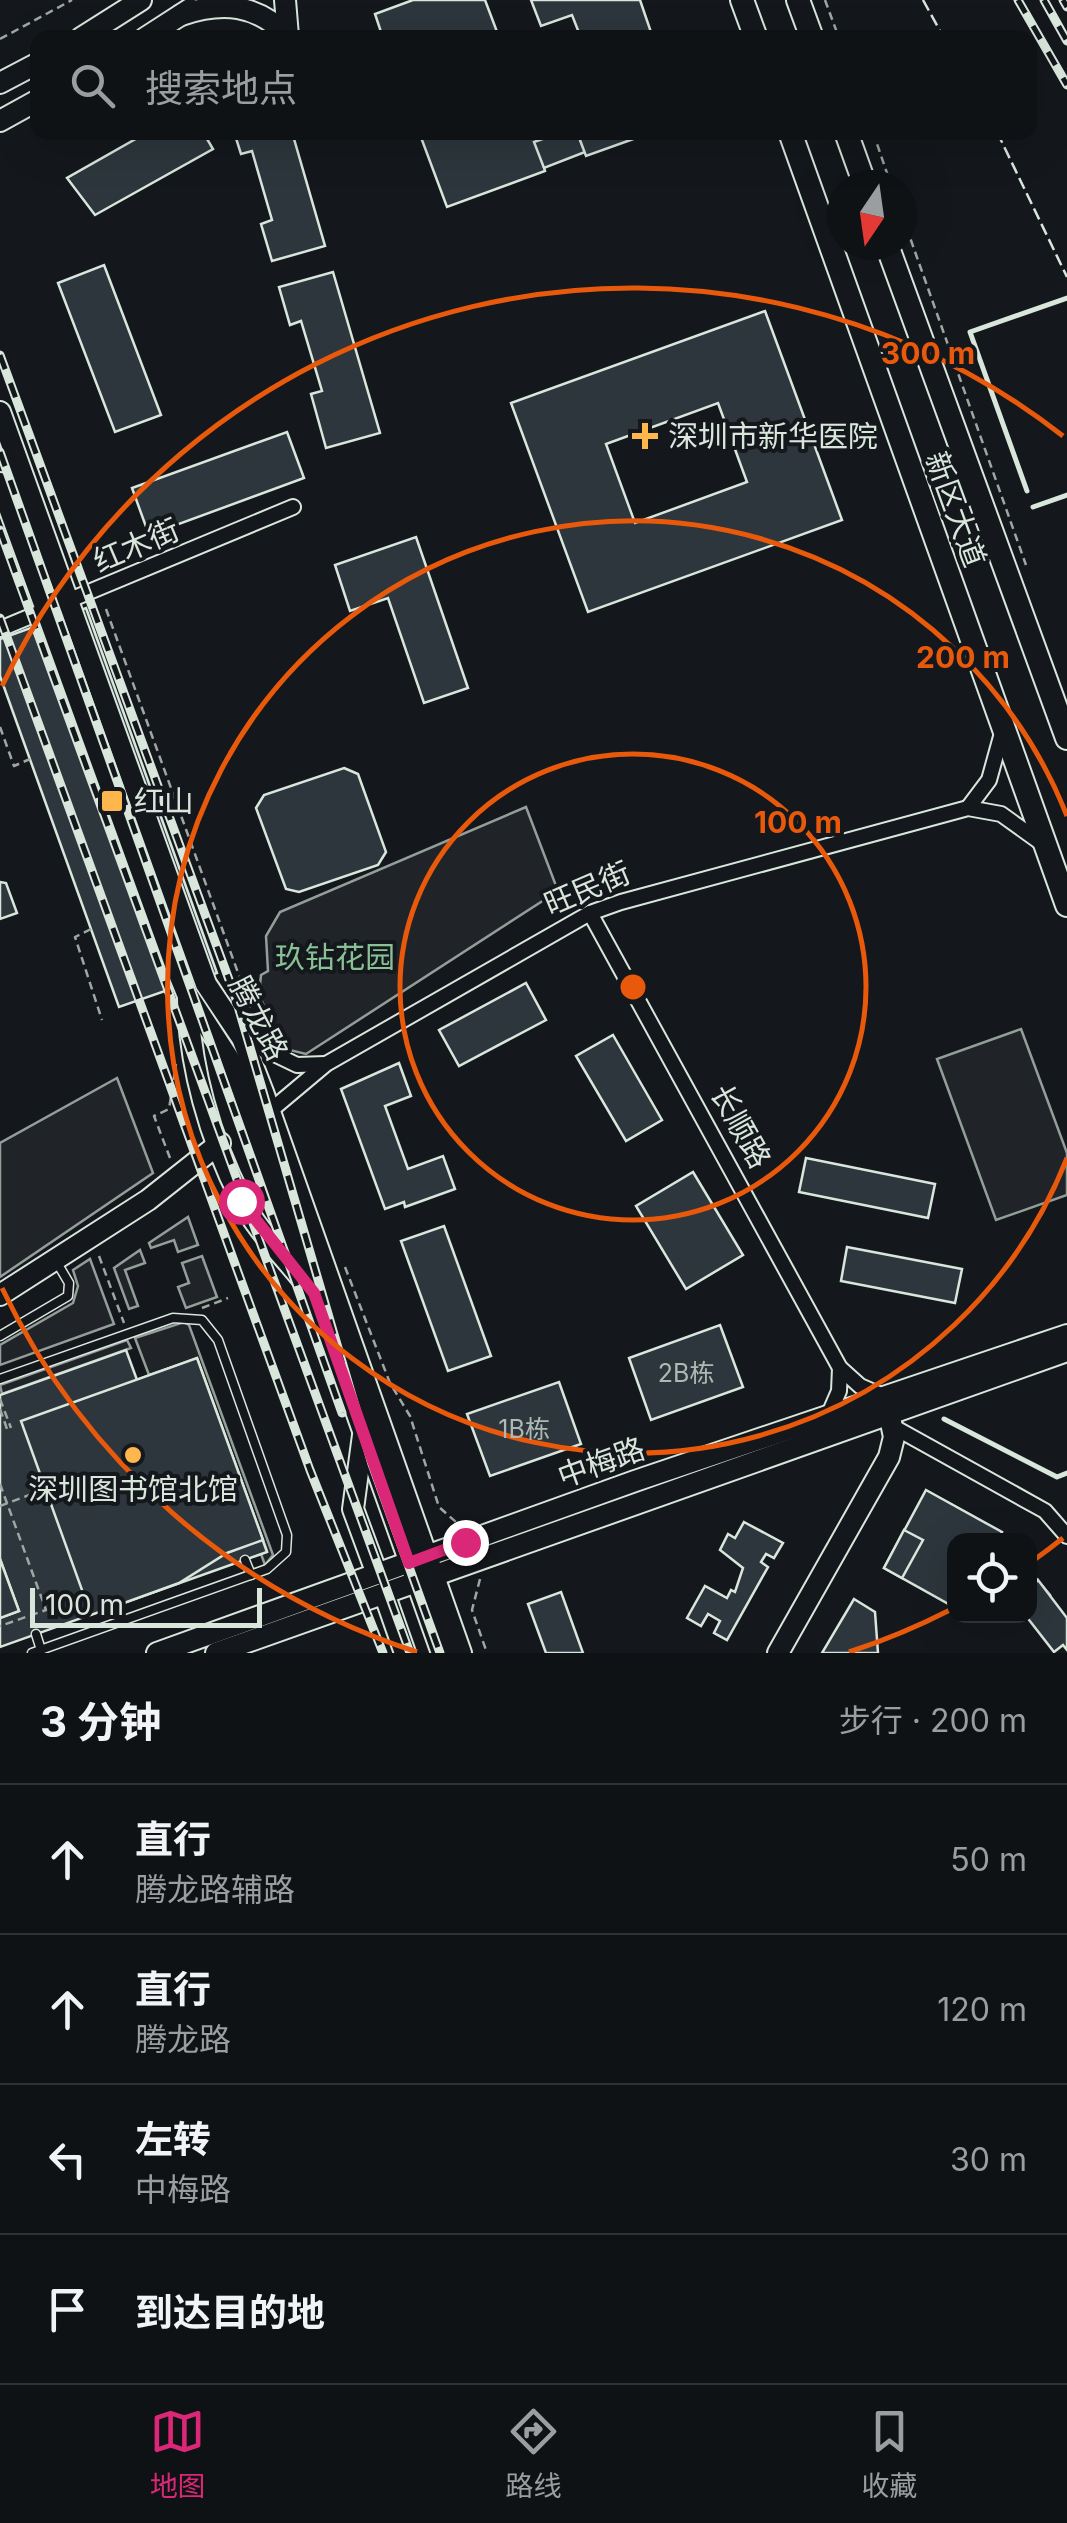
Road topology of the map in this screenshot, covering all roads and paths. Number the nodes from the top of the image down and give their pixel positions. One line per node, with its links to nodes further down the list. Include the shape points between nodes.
1 (72, 0): 16 (path)
2 (141, 0): 9 (main road)
3 (204, 0): 8 (main road)
4 (284, 0): 12 (main road)
5 (742, 0): 13 (main road)
6 (798, 0): 14 (main road)
7 (826, 0): 15 (path)
8 (181, 15): 10 (main road); 11 (main road, via 213,5 241,7)
9 (94, 30)
10 (158, 30)
11 (282, 30)
12 (287, 30)
13 (753, 30)
14 (809, 30)
15 (836, 30)
16 (0, 40)
17 (30, 67): 18 (main road)
18 (0, 83)
19 (30, 104): 20 (main road)
20 (2, 120)
21 (793, 140): 37 (main road, 新区大道)
22 (849, 140): 24 (main road)
23 (875, 140): 25 (path)
24 (860, 170)
25 (886, 170)
26 (917, 258): 31 (path)
27 (892, 260): 38 (main road, 新区大道)
28 (0, 412): 32 (main road, 腾龙路)
29 (0, 482): 34 (main road, 腾龙路)
30 (293, 507): 32 (street, 红木街)
31 (1030, 578)
32 (69, 604): 34 (street, 红木街); 47 (main road, 腾龙路, via 206,984)
33 (106, 610): 47 (path)
34 (48, 612): 35 (street, 红木街); 45 (main road, 腾龙路)
35 (0, 630)
36 (0, 728): 39 (path, via 14,766)
37 (1003, 728): 40 (street, via 989,780); 41 (main road, 新区大道)
38 (1067, 738)
39 (30, 759)
40 (968, 808): 41 (street, via 1000,814); 43 (street, 旺民街)
41 (1045, 846): 42 (main road, 新区大道)
42 (1067, 905)
43 (590, 913): 49 (street, 旺民街); 64 (street, 长顺路)
44 (90, 929): 46 (path, via 75,937)
45 (188, 996): 51 (main road, via 194,1067); 55 (main road, 腾龙路, via 233,1064)
46 (102, 1020)
47 (252, 1040): 49 (street, via 297,1065); 50 (main road, 腾龙路)
48 (176, 1061): 52 (path, via 170,1109 154,1116)
49 (326, 1064): 50 (street, 旺民街)
50 (270, 1111): 78 (main road, 腾龙路)
51 (220, 1143): 54 (main road); 55 (main road, via 241,1201)
52 (172, 1164)
53 (97, 1250): 60 (path)
54 (56, 1261): 56 (main road); 62 (lane, via 70,1283 68,1296)
55 (314, 1293): 70 (main road, 腾龙路)
56 (0, 1296)
57 (228, 1298): 59 (path)
58 (360, 1306): 75 (path, via 410,1416 440,1507)
59 (194, 1317): 60 (lane); 79 (lane, via 218,1340 287,1534 281,1559)
60 (128, 1334): 65 (lane)
61 (1067, 1334): 68 (main road, 中梅路)
62 (0, 1336)
63 (1067, 1351): 68 (main road, 中梅路)
64 (840, 1368): 68 (street); 69 (street)
65 (0, 1380)
66 (0, 1399): 67 (path, via 9,1429)
67 (0, 1410)
68 (888, 1412): 69 (main road, 中梅路); 76 (street, via 1045,1511); 78 (main road, 中梅路); 91 (main road, via 889,1456)
69 (829, 1414): 78 (main road, 中梅路)
70 (363, 1433): 78 (main road, 腾龙路); 81 (main road, via 354,1508)
71 (0, 1484): 73 (path)
72 (46, 1489): 73 (path)
73 (7, 1503): 74 (path); 82 (path, via 46,1610)
74 (0, 1506)
75 (457, 1523)
76 (1067, 1536)
77 (245, 1560): 79 (lane)
78 (420, 1569): 81 (main road, 中梅路); 88 (main road, 腾龙路); 89 (main road, 腾龙路)
79 (250, 1575): 84 (lane)
80 (479, 1577): 90 (path, via 472,1610)
81 (380, 1584): 85 (main road, 中梅路); 86 (main road, 中梅路); 87 (main road)
82 (0, 1626)
83 (36, 1634): 84 (lane)
84 (37, 1651)
85 (158, 1653)
86 (216, 1653)
87 (406, 1653)
88 (442, 1653)
89 (461, 1653)
90 (486, 1653)
91 (778, 1653)

